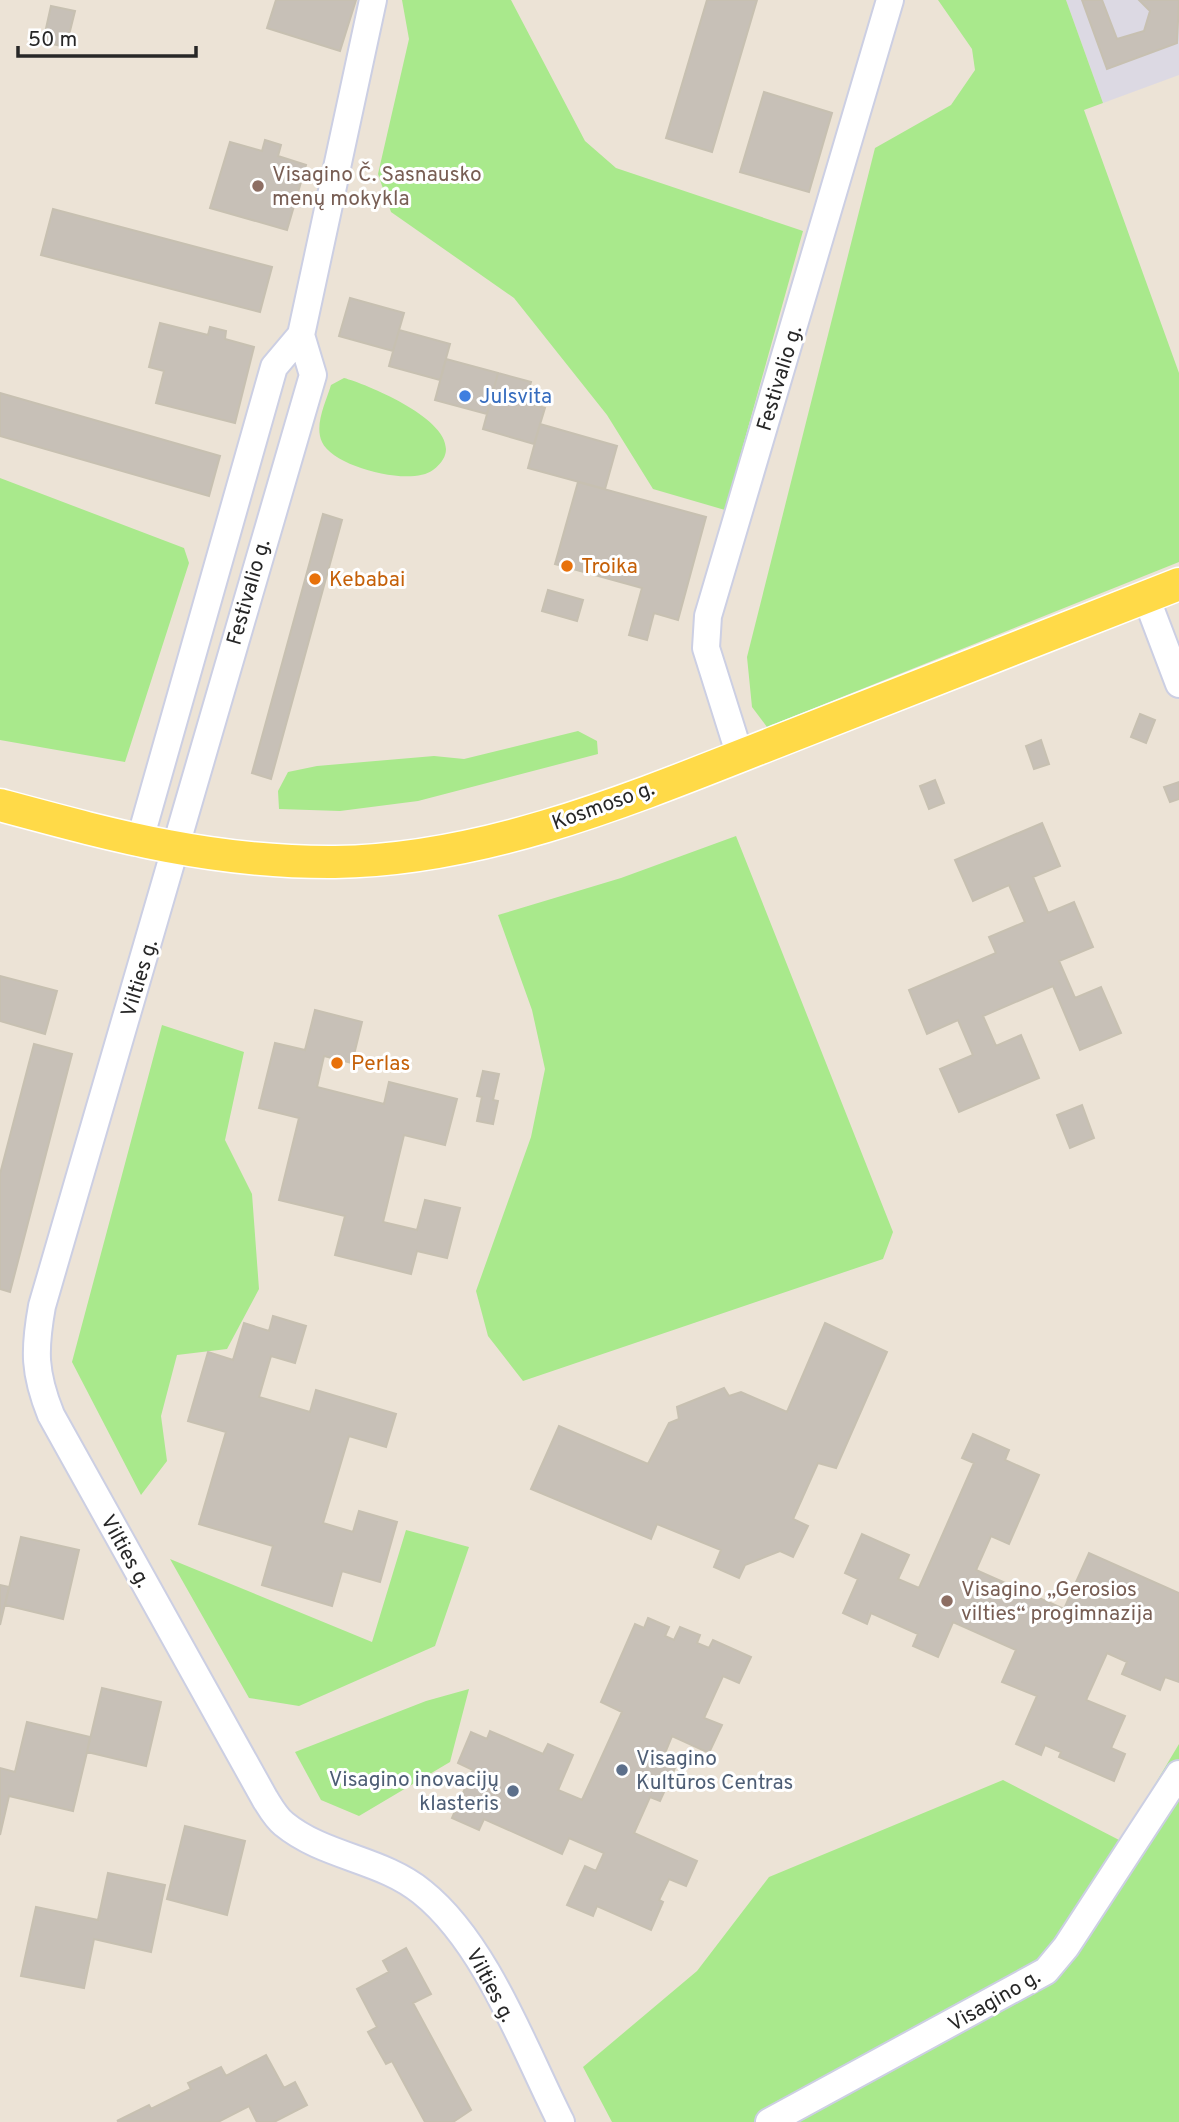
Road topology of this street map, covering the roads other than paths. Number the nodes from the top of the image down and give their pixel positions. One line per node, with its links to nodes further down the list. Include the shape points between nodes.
1 (373, 0): 3 (street, Festivalio g.)
2 (890, 0): 7 (street, Festivalio g., via 708,616 706,648)
3 (301, 335): 9 (street, Festivalio g., via 274,367); 10 (street, Festivalio g., via 313,375)
4 (1179, 584): 5 (main road, Kosmoso g.)
5 (1146, 597): 6 (street); 7 (main road, Kosmoso g.)
6 (1179, 684)
7 (740, 756): 10 (main road, Kosmoso g., via 550,825 457,847 336,862 276,861)
8 (0, 804): 9 (main road, Kosmoso g.)
9 (139, 843): 10 (main road, Kosmoso g.)
10 (173, 849): 12 (street, Vilties g., via 170,873 42,1307 36,1340 39,1384 51,1415 265,1799 282,1823 311,1842 390,1872 451,1917 478,1957)
11 (1179, 1774): 13 (street, Visagino g., via 1046,1972)
12 (561, 2122)
13 (769, 2122)

